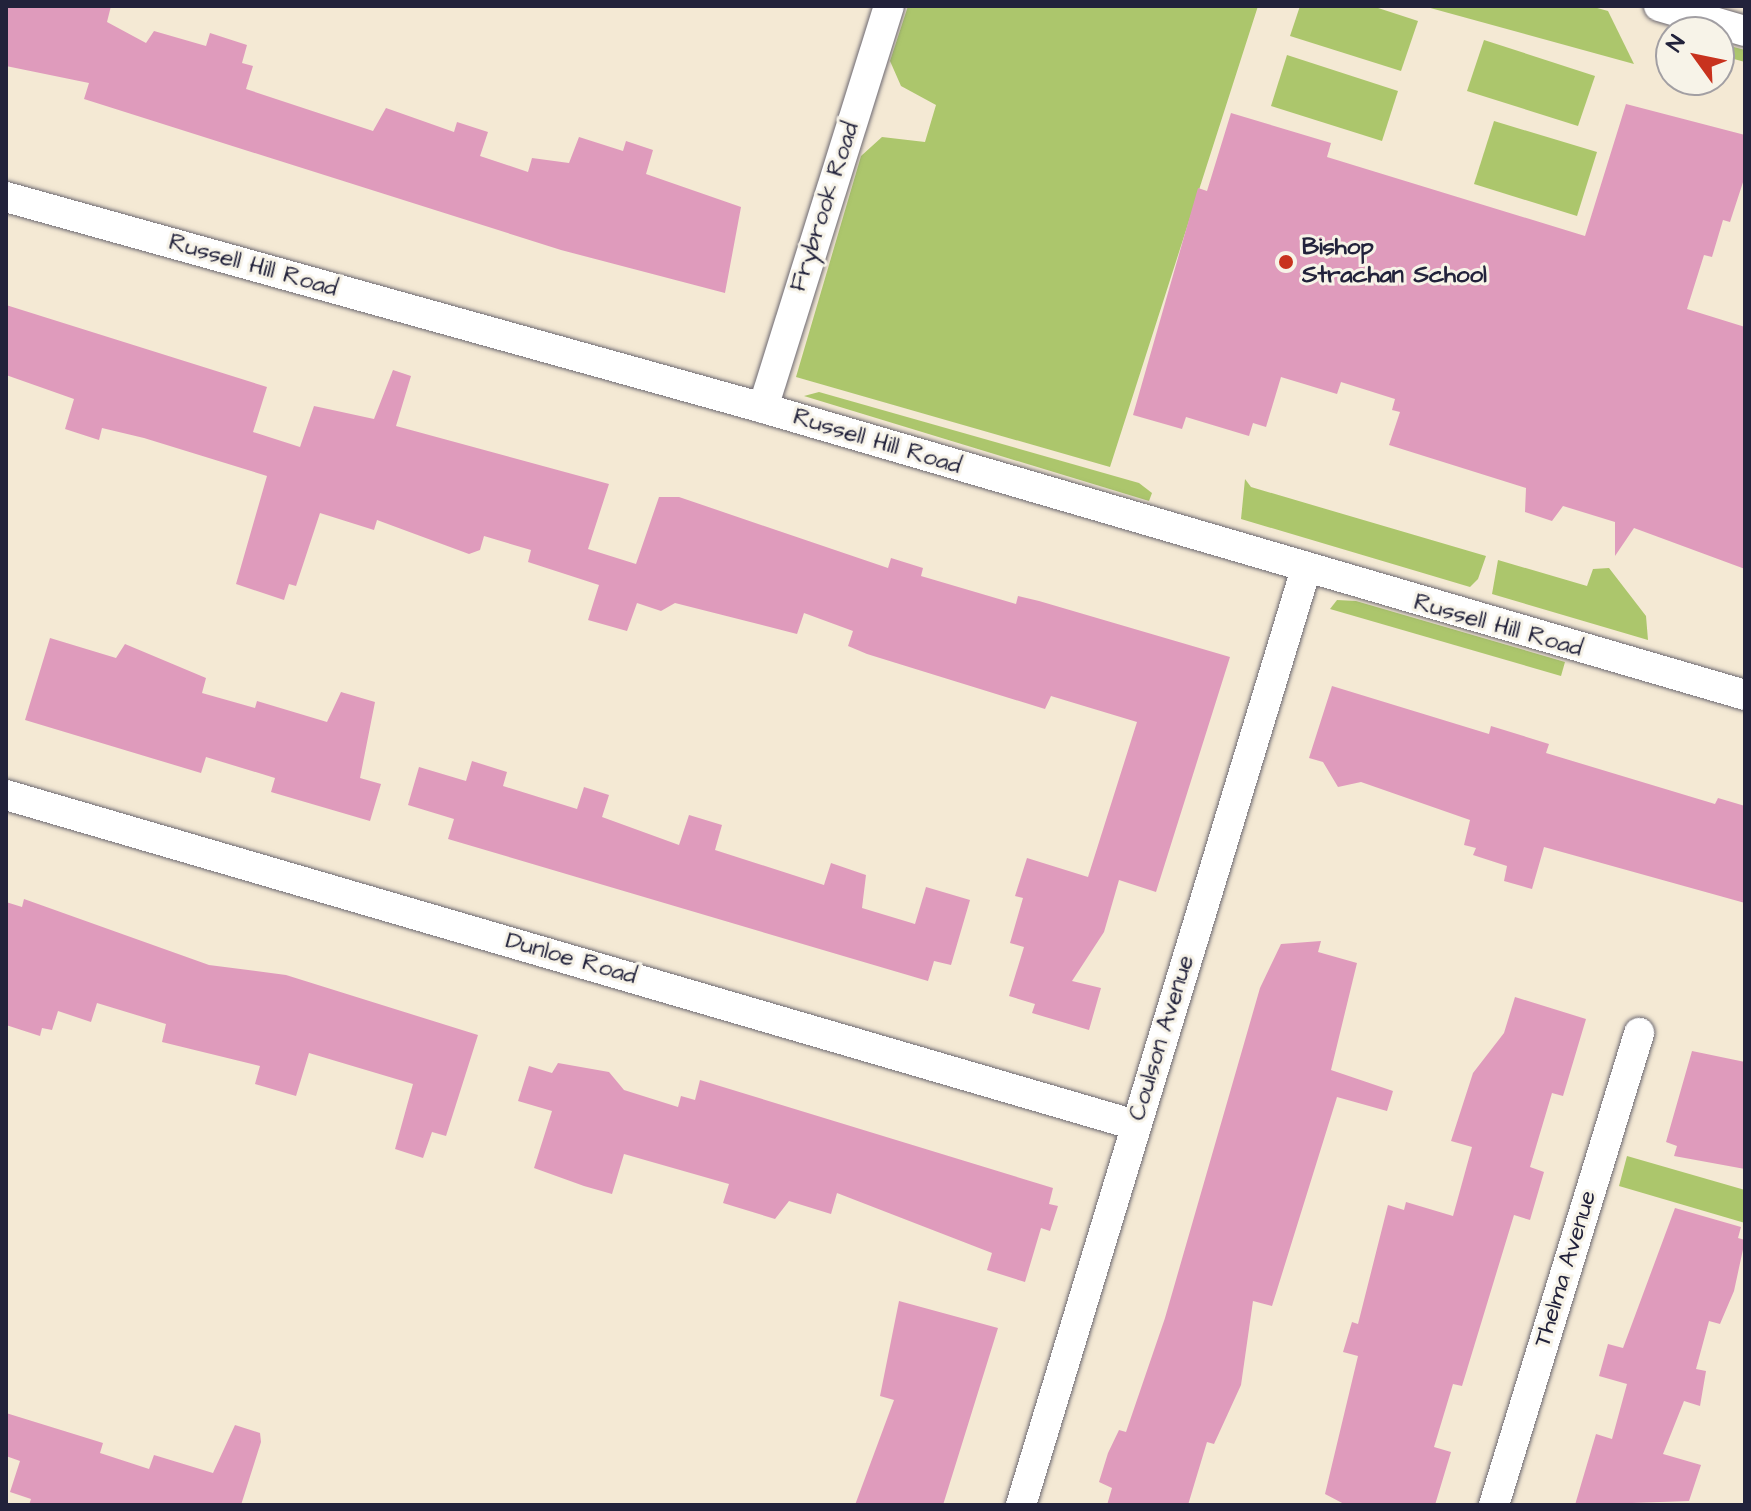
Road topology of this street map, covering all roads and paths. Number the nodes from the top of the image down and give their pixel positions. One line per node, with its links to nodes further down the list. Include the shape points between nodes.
1 (889, 6): 5 (street, Frybrook Road)
2 (1659, 6): 3 (street)
3 (1745, 31)
4 (6, 197): 5 (street, Russell Hill Road)
5 (763, 408): 6 (street, Russell Hill Road)
6 (1305, 572): 7 (street, Russell Hill Road); 10 (street, Coulson Avenue)
7 (1745, 695)
8 (6, 795): 10 (street, Dunloe Road)
9 (1639, 1033): 12 (street, Thelma Avenue)
10 (1135, 1125): 11 (street, Coulson Avenue)
11 (1021, 1505)
12 (1494, 1505)

